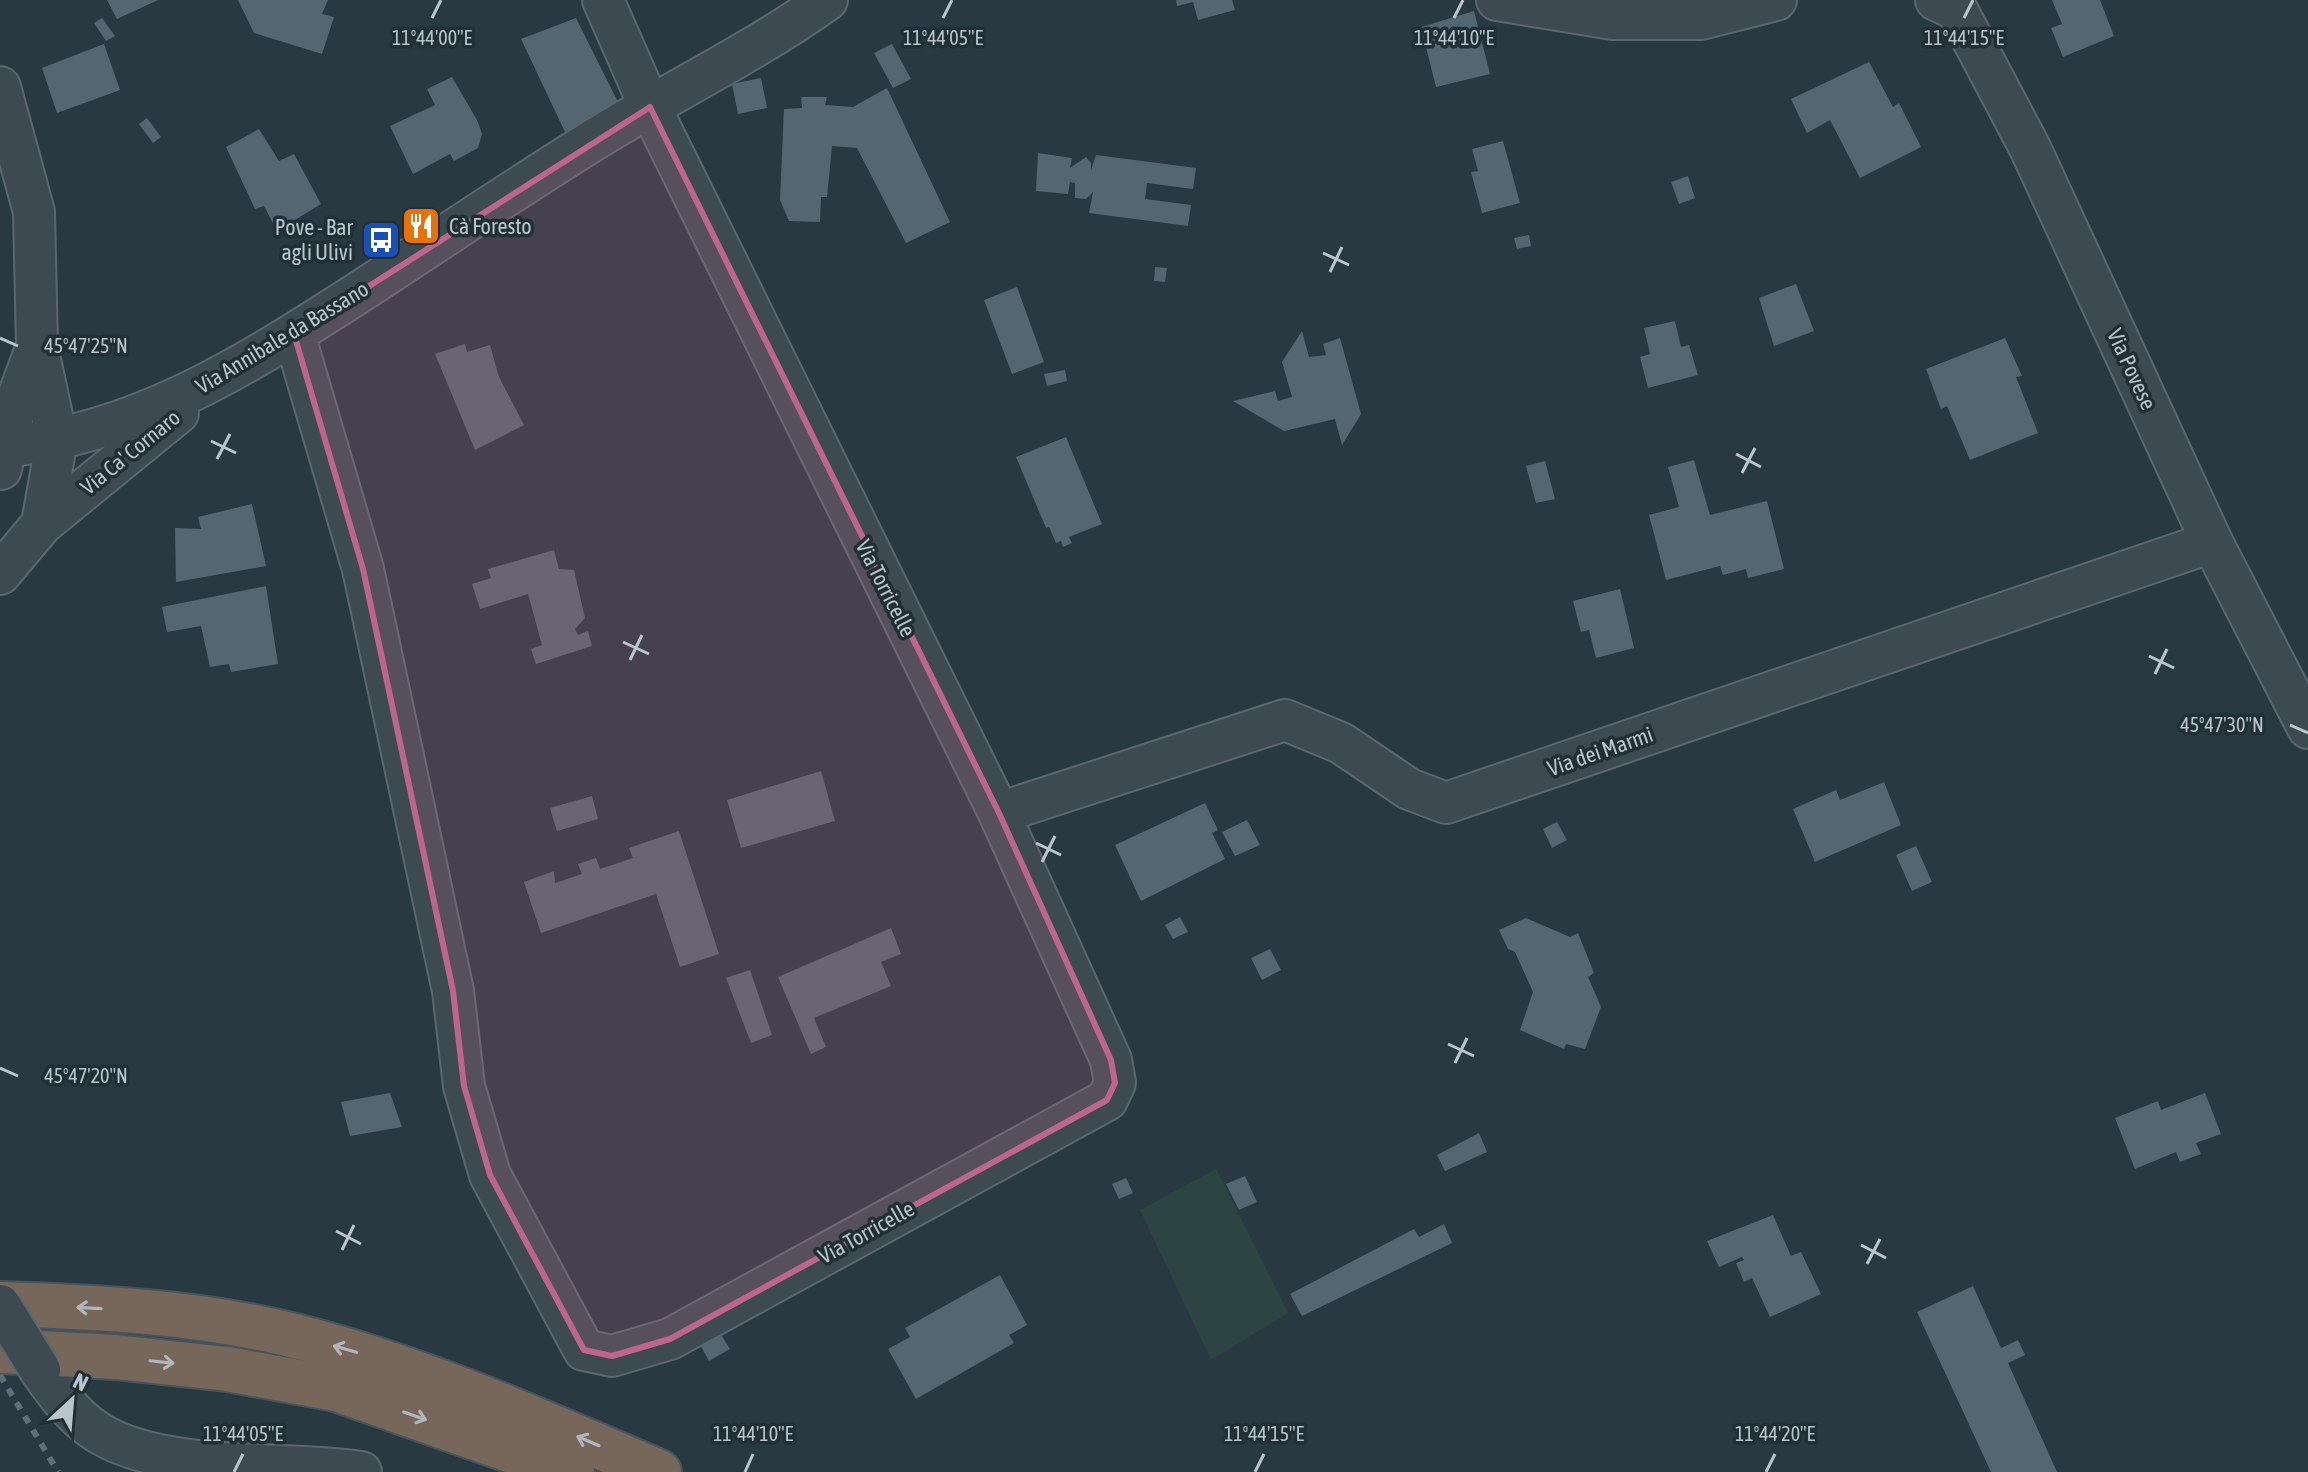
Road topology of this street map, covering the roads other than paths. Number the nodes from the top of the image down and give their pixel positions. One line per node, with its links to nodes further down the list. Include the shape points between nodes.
1 (603, 0): 7 (street, Via Torricelle)
2 (827, 0): 7 (street, Via Annibale da Bassano)
3 (1497, 0): 4 (street, via 1628,19 1701,19)
4 (1776, 0)
5 (1946, 5): 14 (street, Via Povese, via 2030,148)
6 (0, 87): 9 (street, via 34,212)
7 (650, 107): 8 (street, Via Annibale da Bassano); 17 (street, Via Torricelle)
8 (294, 334): 10 (street, Via Annibale da Bassano); 17 (street, Via Torricelle, via 363,569 453,991 464,1086 485,1161 584,1350 612,1356 670,1339 1107,1100 1115,1083 1111,1060)
9 (37, 346): 11 (street); 12 (street)
10 (219, 381): 11 (street, Via Annibale da Bassano, via 123,420); 13 (street, Via Ca' Cornaro)
11 (57, 439): 12 (street, Via Annibale da Bassano); 13 (street, Via Ca' Cornaro)
12 (2, 456)
13 (42, 524): 15 (street, Via Ca' Cornaro)
14 (2212, 542): 16 (street, Via Povese); 17 (street, Via dei Marmi, via 1446,803 1409,789 1341,743 1285,720)
15 (0, 574)
16 (2308, 728)
17 (999, 813)
18 (0, 1304): 20 (street, bridge, via 62,1402 108,1438 155,1453); 22 (highway, one-way to 18, via 462,1389 292,1335 185,1316)
19 (0, 1351): 21 (highway, one-way to 21, via 227,1369 336,1389)
20 (361, 1472)
21 (572, 1472)
22 (659, 1472)

